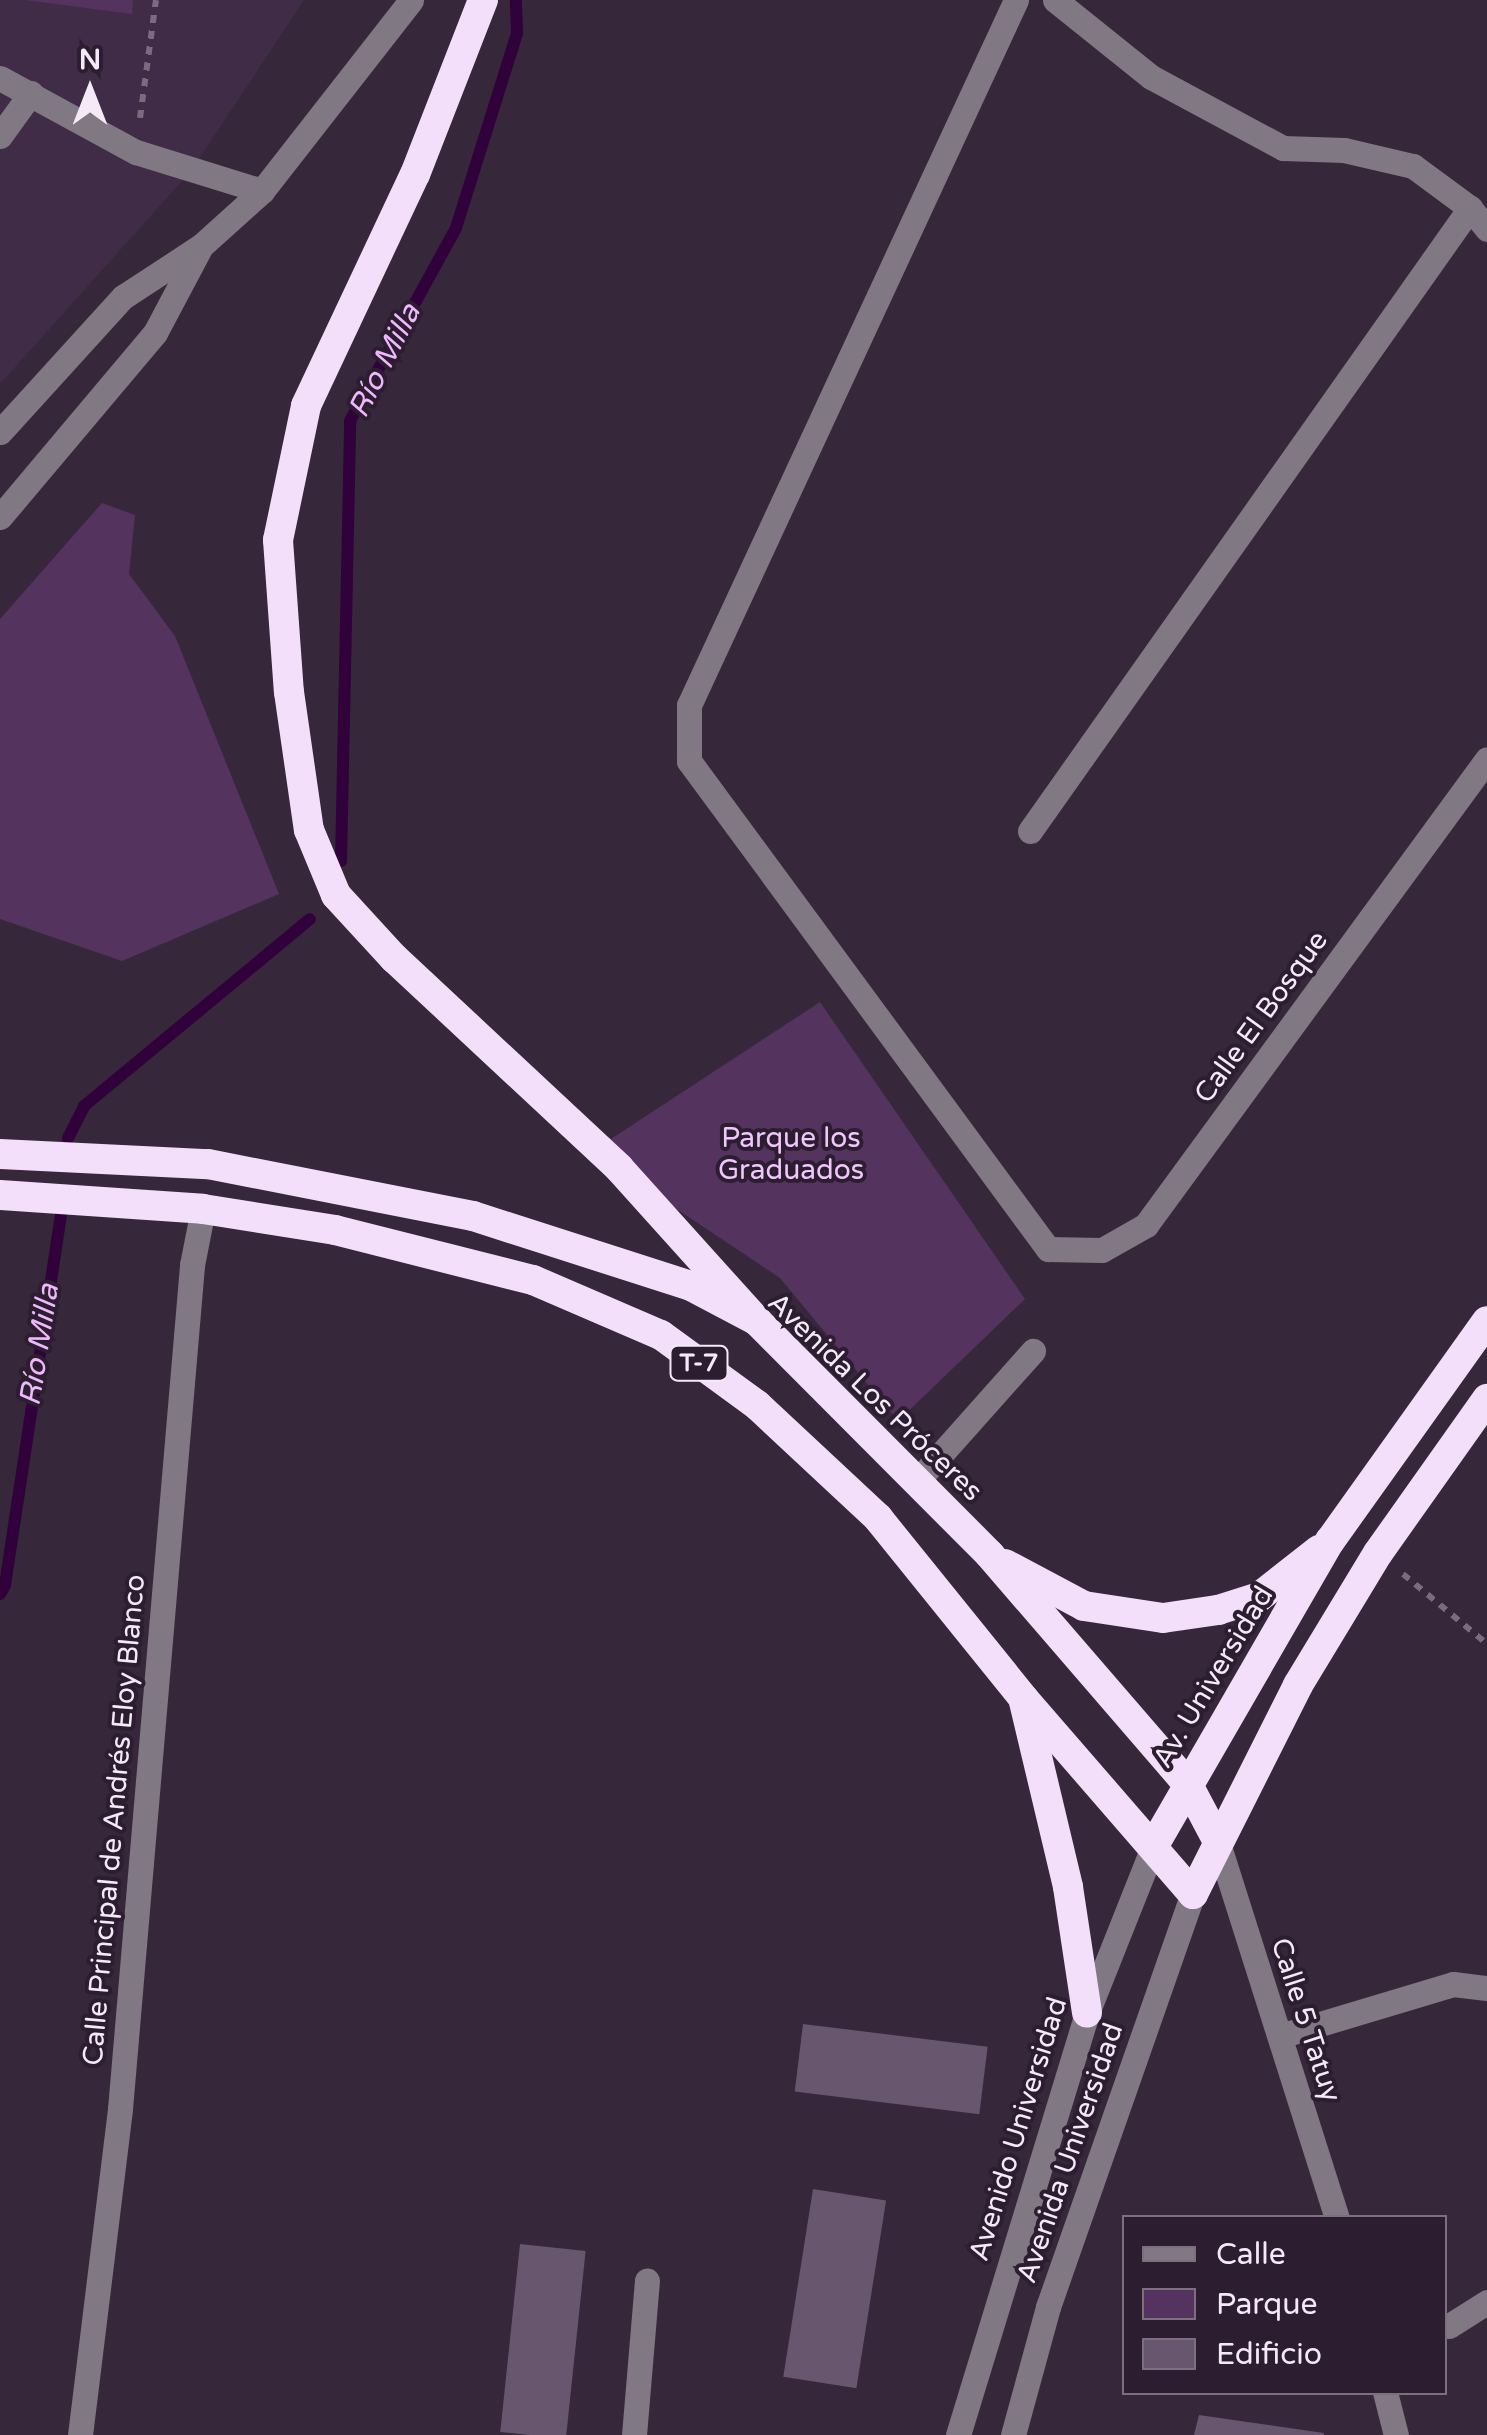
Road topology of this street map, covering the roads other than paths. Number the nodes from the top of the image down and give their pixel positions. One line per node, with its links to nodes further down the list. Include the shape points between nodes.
1 (411, 0): 8 (street)
2 (483, 0): 20 (highway, via 414,174 306,406 278,540 308,830 336,895 620,1168)
3 (1016, 0): 14 (street, Calle El Bosque, via 689,705 689,761 1048,1248 1102,1250 1146,1225)
4 (1055, 0): 9 (street, via 1150,77 1283,148 1344,150 1413,166)
5 (0, 78): 6 (street)
6 (31, 93): 7 (street); 8 (street, via 136,152)
7 (0, 136)
8 (262, 191): 11 (street)
9 (1470, 208): 10 (street); 15 (street)
10 (1487, 229)
11 (201, 246): 12 (street, via 123,297); 13 (street, via 154,333)
12 (0, 432)
13 (0, 517)
14 (1487, 759)
15 (1030, 831)
16 (0, 1154): 20 (highway, Avenida Los Próceres / T-7, via 208,1164 473,1216 690,1286)
17 (0, 1195): 18 (highway, T-7)
18 (203, 1209): 26 (highway, T-7, via 335,1230 533,1280 660,1335 758,1405 878,1518); 39 (street, Calle Principal de Andrés Eloy Blanco, via 192,1264 120,2108)
19 (1487, 1320): 24 (highway)
20 (758, 1321): 23 (highway, Avenida Los Próceres / T-7)
21 (1034, 1351): 23 (street)
22 (1487, 1399): 28 (highway, via 1378,1553 1298,1685)
23 (918, 1480): 25 (highway, Avenida Los Próceres / T-7)
24 (1330, 1541): 25 (highway, via 1259,1596 1163,1618 1084,1606); 27 (highway, Av. Universidad)
25 (990, 1555): 27 (highway, Avenida Los Próceres / T-7)
26 (1024, 1699): 29 (highway, T-7); 32 (highway, via 1068,1887)
27 (1187, 1783): 28 (highway, Avenida Los Próceres / T-7); 29 (highway, Av. Universidad)
28 (1218, 1840): 30 (highway); 33 (street, Calle 5 Tatuy)
29 (1153, 1847): 30 (highway, T-7); 32 (street, Avenido Universidad)
30 (1193, 1894): 42 (street, Avenida Universidad, via 1048,2307)
31 (1487, 1988): 33 (street, via 1453,1984)
32 (1087, 2012): 41 (street, Avenido Universidad)
33 (1280, 2036): 34 (street, Calle 5 Tatuy)
34 (1336, 2215)
35 (647, 2281): 40 (street)
36 (1487, 2302): 37 (street)
37 (1449, 2326)
38 (1386, 2395): 43 (street)
39 (80, 2435)
40 (634, 2435)
41 (958, 2435)
42 (1013, 2435)
43 (1396, 2435)

